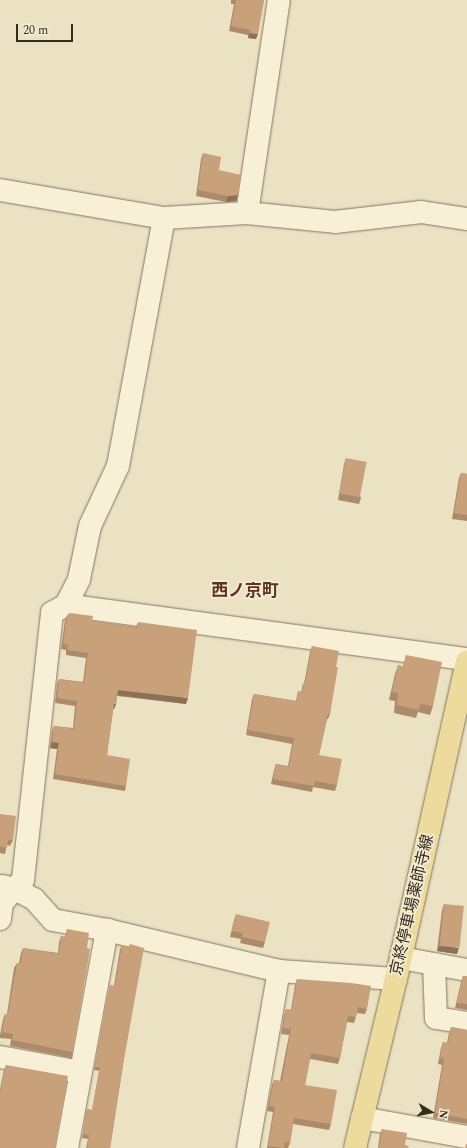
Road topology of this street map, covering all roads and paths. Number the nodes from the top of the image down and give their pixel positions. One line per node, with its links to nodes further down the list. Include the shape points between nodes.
1 (279, 0): 3 (street)
2 (0, 190): 4 (street)
3 (247, 213): 4 (street); 5 (street, via 335,222 421,212)
4 (164, 218): 6 (street, via 118,466 90,526 79,580)
5 (467, 219)
6 (66, 605): 7 (street); 8 (street, via 52,613 23,880)
7 (467, 660): 11 (main road, 京終停車場薬師寺線)
8 (8, 887): 9 (street); 10 (street, via 34,898 53,920)
9 (0, 919)
10 (107, 930): 14 (street); 18 (street)
11 (401, 958): 12 (street); 15 (main road, 京終停車場薬師寺線)
12 (434, 964): 13 (street); 16 (street, via 436,1018)
13 (467, 970)
14 (279, 971): 15 (street); 22 (street)
15 (396, 979): 19 (main road, 京終停車場薬師寺線)
16 (467, 1023)
17 (0, 1057): 18 (street)
18 (80, 1072): 21 (street)
19 (362, 1118): 20 (street); 23 (main road, 京終停車場薬師寺線)
20 (467, 1137)
21 (67, 1148)
22 (248, 1148)
23 (355, 1148)

